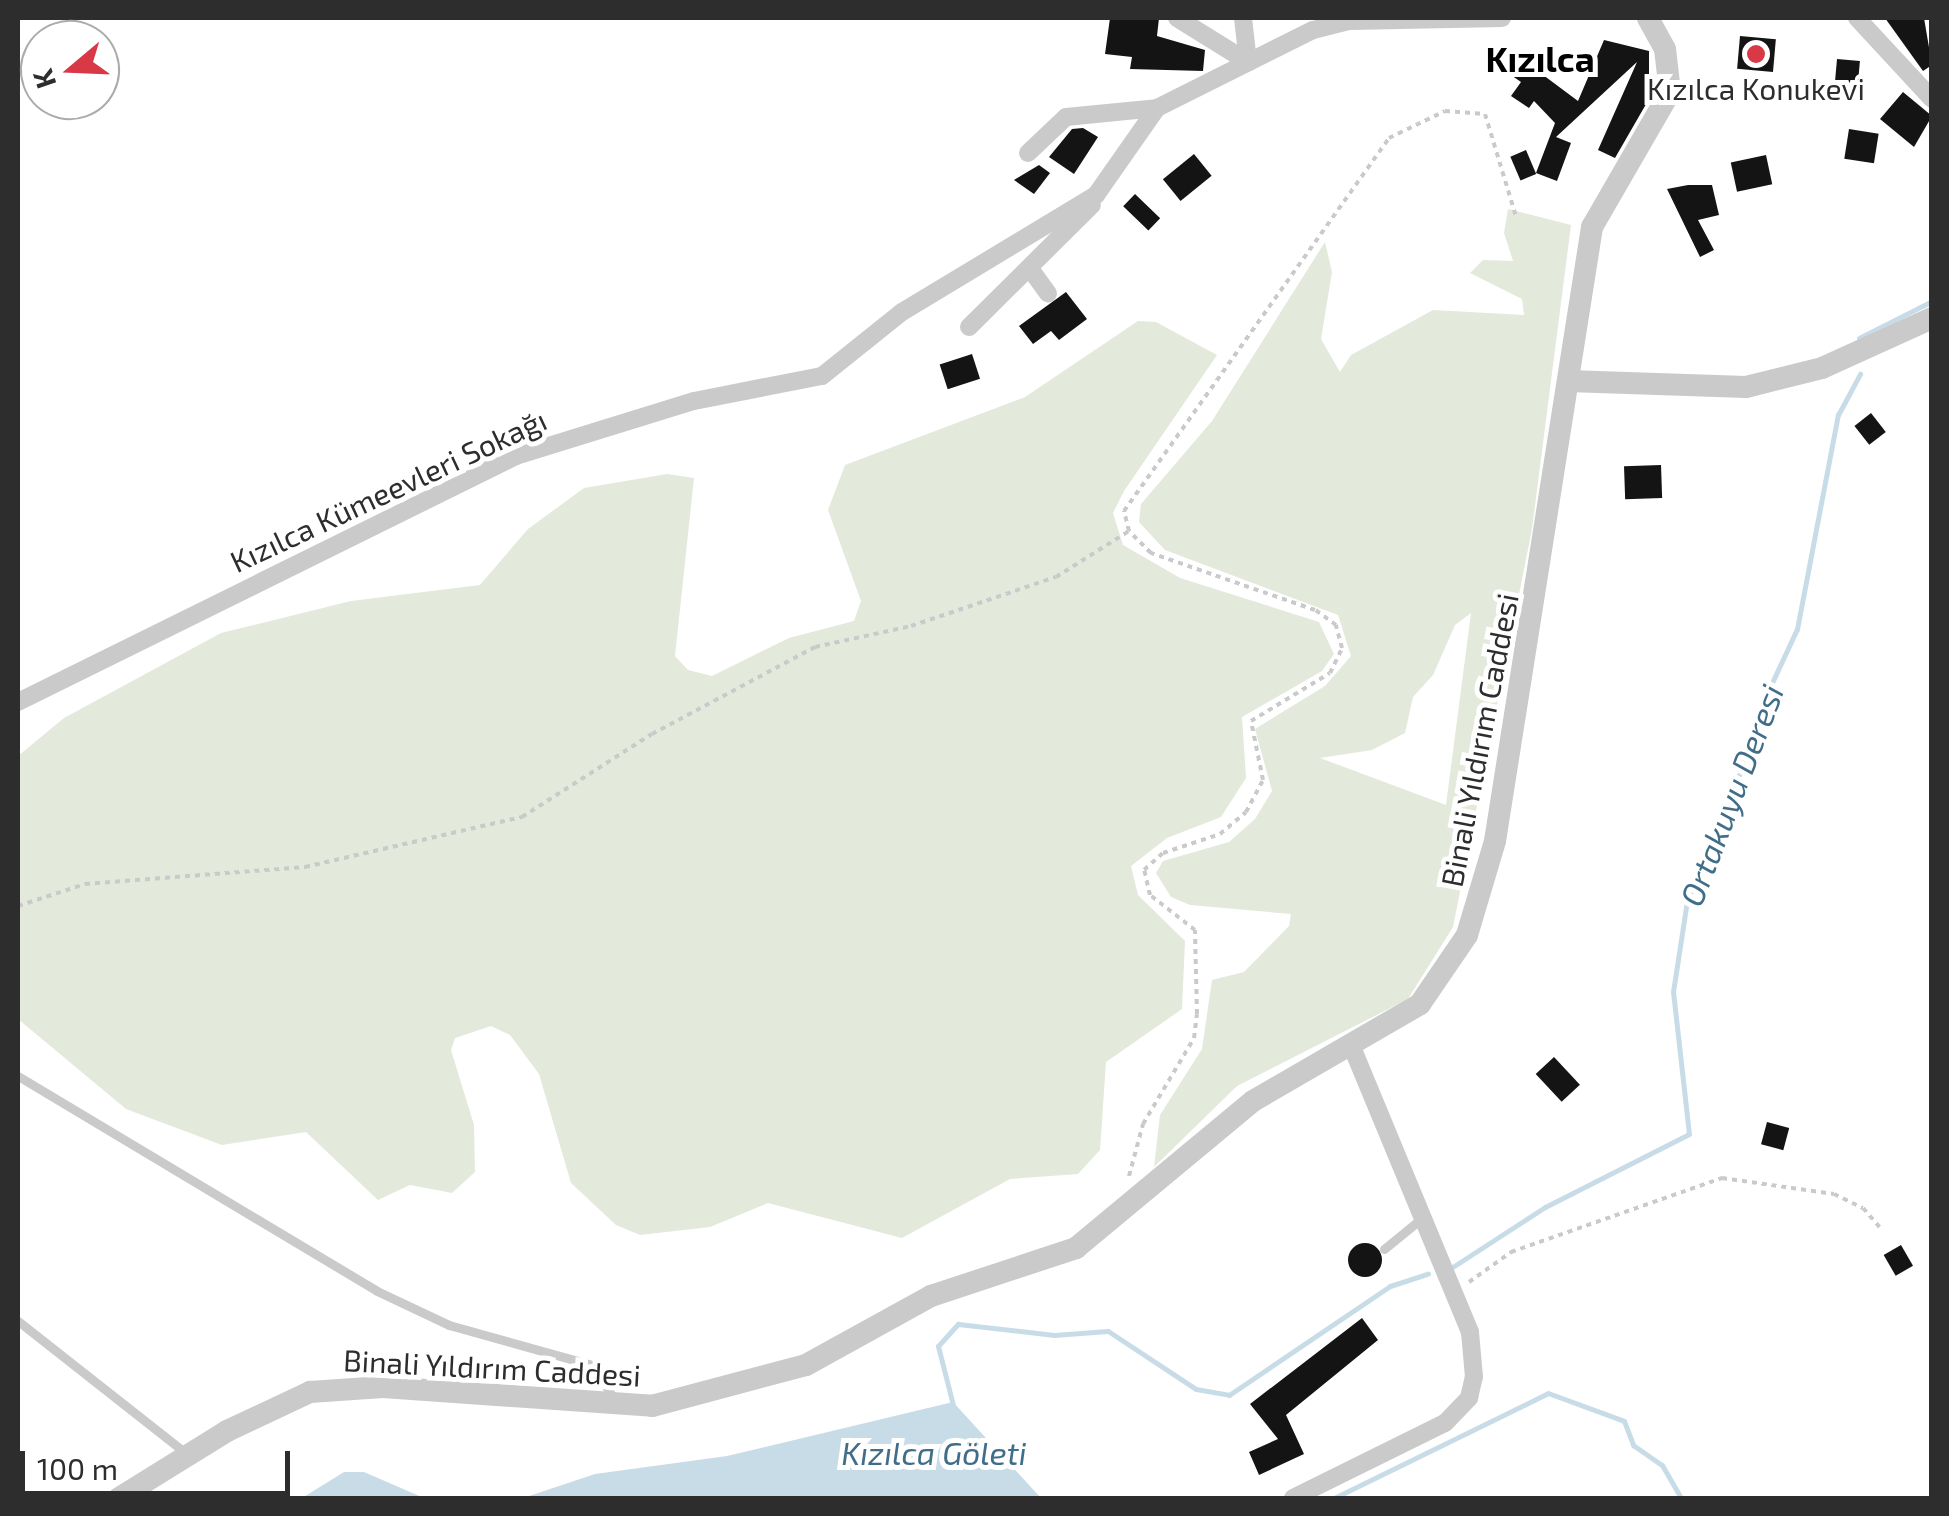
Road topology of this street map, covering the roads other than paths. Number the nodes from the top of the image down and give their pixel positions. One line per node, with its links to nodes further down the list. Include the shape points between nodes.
1 (1177, 18): 7 (street)
2 (1243, 18): 7 (street)
3 (1502, 18): 6 (street, Kızılca Kümeevleri Sokağı)
4 (1648, 18): 16 (street, Binali Yıldırım Caddesi, via 1664,49 1670,92 1592,227)
5 (1857, 18): 8 (street)
6 (1339, 20): 7 (street, Kızılca Kümeevleri Sokağı)
7 (1248, 62): 9 (street, Kızılca Kümeevleri Sokağı)
8 (1932, 100)
9 (1157, 108): 10 (street, via 1066,117); 11 (street, Kızılca Kümeevleri Sokağı)
10 (1028, 153)
11 (1102, 189): 12 (street); 17 (street, Kızılca Kümeevleri Sokağı, via 1010,254 902,312 806,383 694,400 516,456)
12 (1030, 270): 13 (street); 15 (street)
13 (1048, 294)
14 (1932, 318): 16 (street, via 1822,368 1746,388)
15 (968, 328)
16 (1568, 381): 18 (street, Binali Yıldırım Caddesi, via 1481,897 1440,984)
17 (18, 702)
18 (1351, 1044): 20 (street); 23 (street, Binali Yıldırım Caddesi, via 1253,1102 1076,1248 931,1296 806,1366 691,1401)
19 (18, 1076): 23 (lane, via 376,1291 449,1326 592,1365)
20 (1422, 1218): 21 (lane); 26 (street, via 1474,1354 1460,1411)
21 (1384, 1249)
22 (18, 1321): 24 (lane)
23 (618, 1406): 24 (street, Binali Yıldırım Caddesi, via 341,1387 278,1403)
24 (187, 1454): 25 (street, Binali Yıldırım Caddesi)
25 (119, 1498)
26 (1293, 1498)

